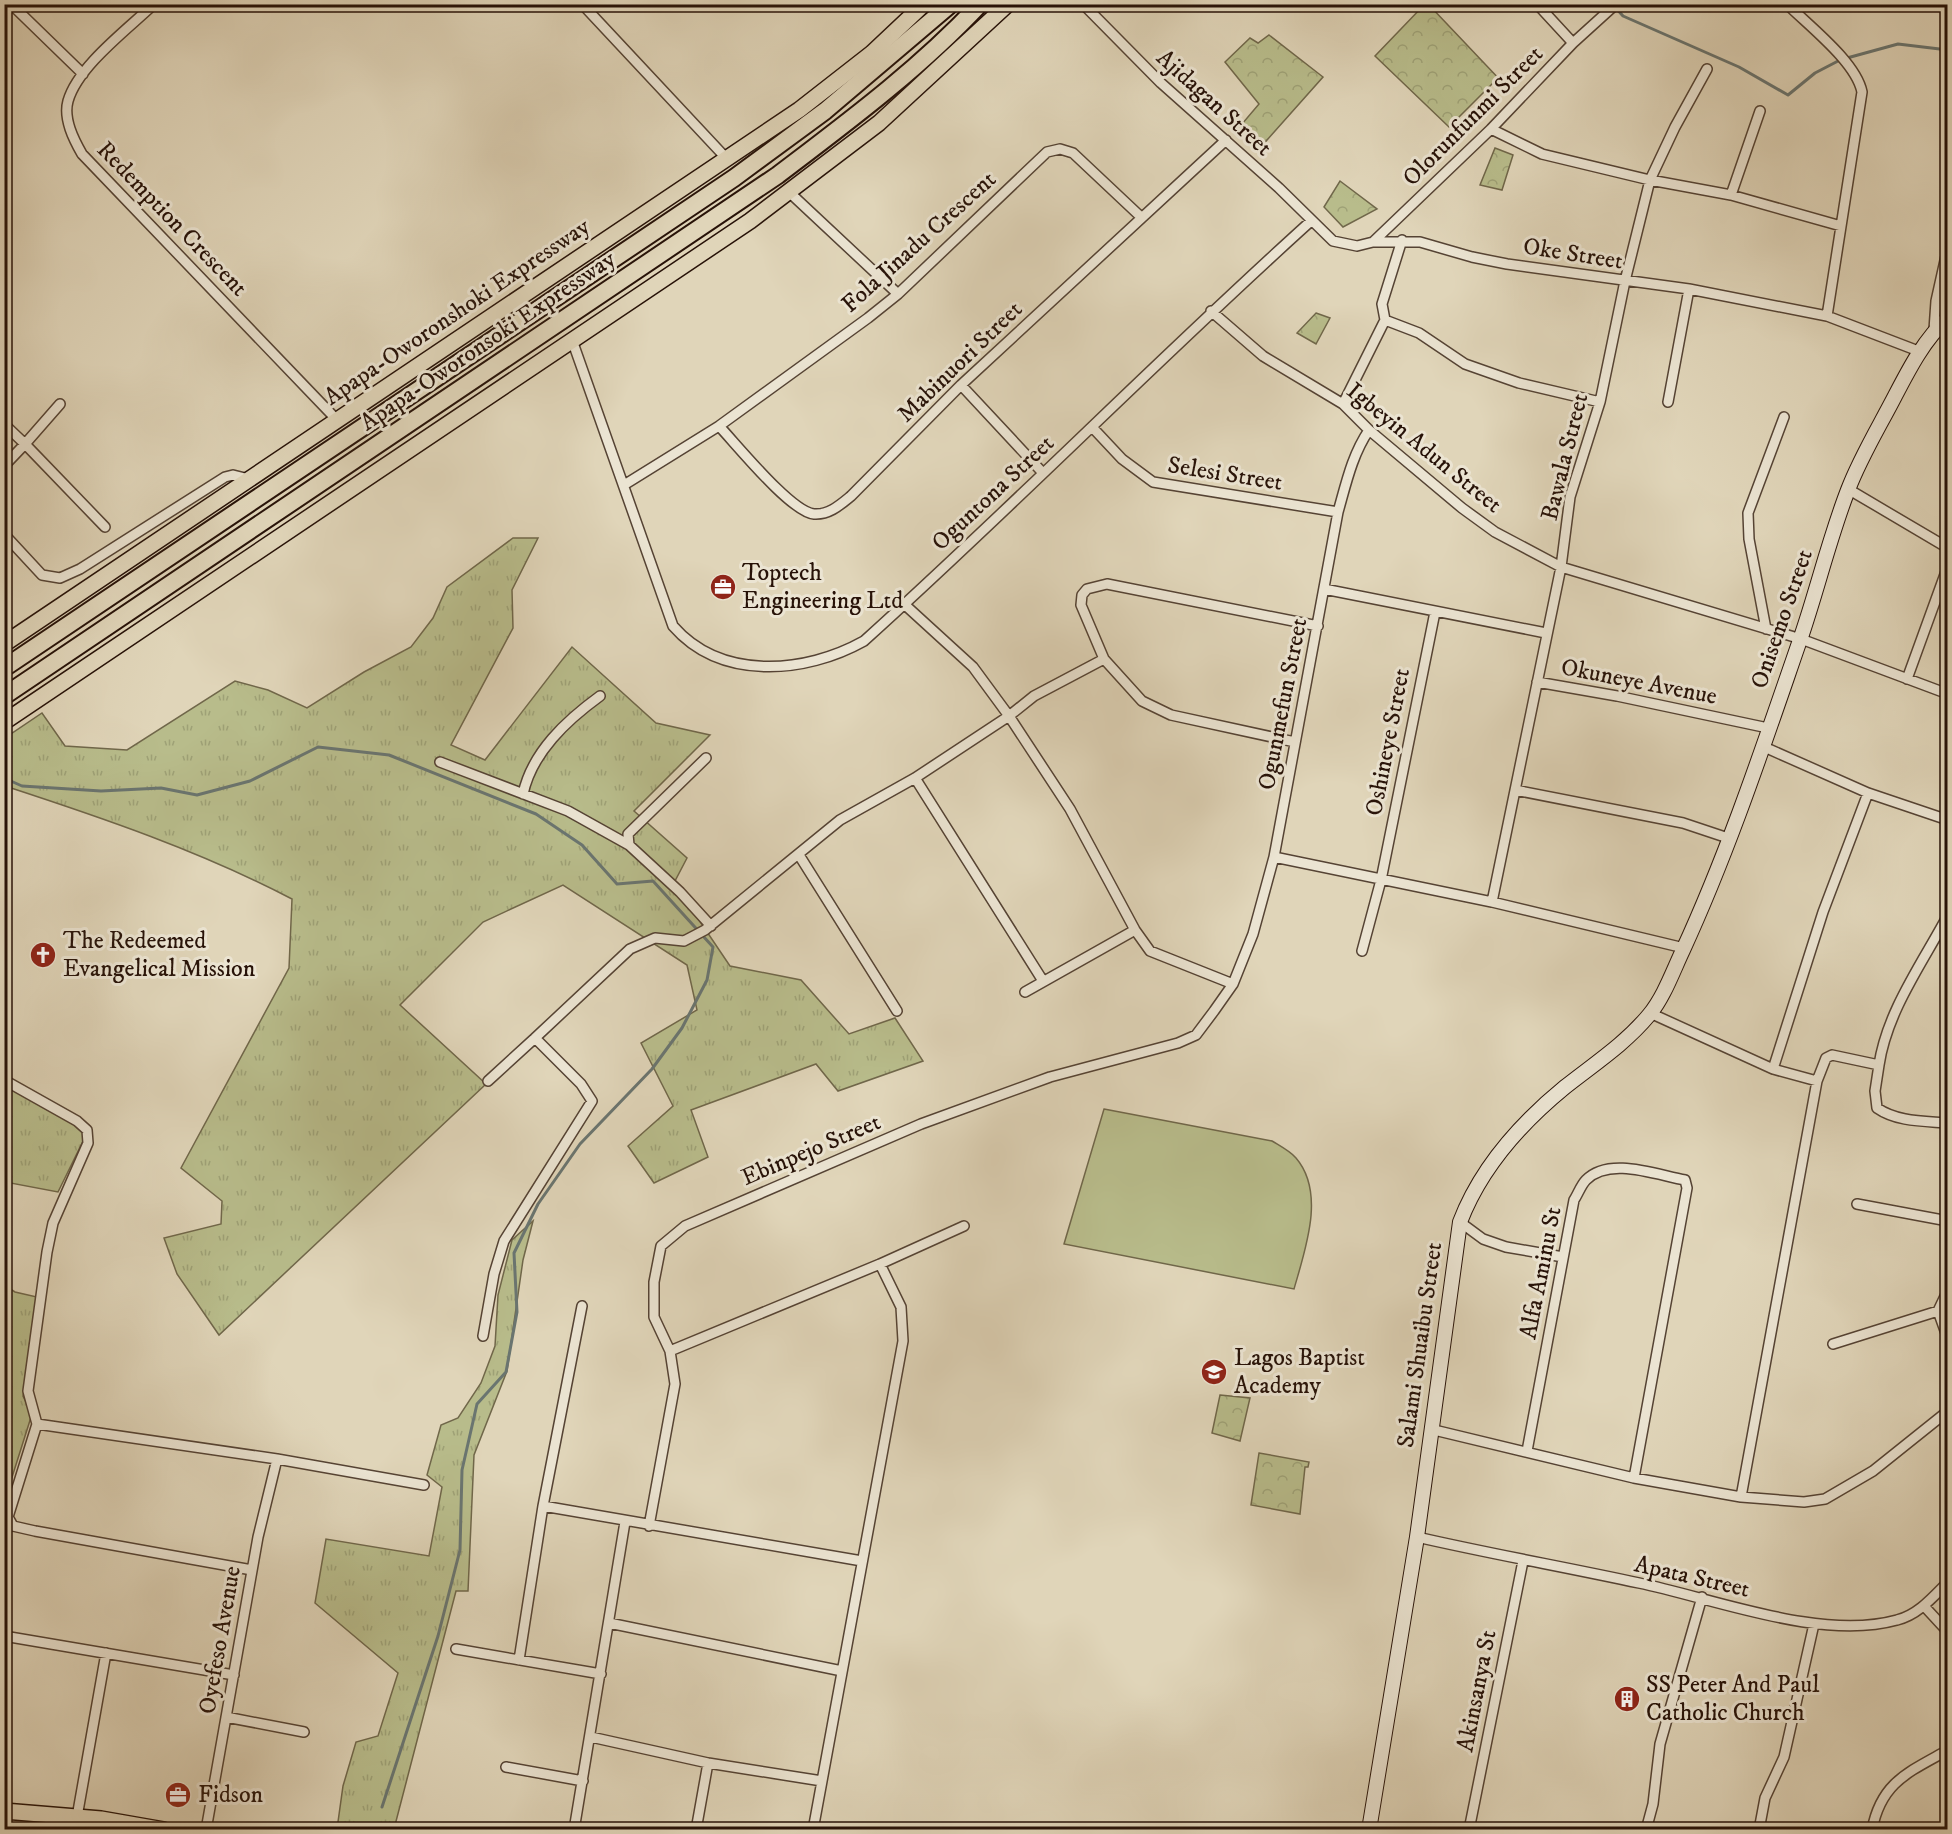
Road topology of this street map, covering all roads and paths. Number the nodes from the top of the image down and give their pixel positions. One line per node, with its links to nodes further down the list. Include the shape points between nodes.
1 (11, 4): 14 (street)
2 (154, 4): 14 (street, Redemption Crescent)
3 (582, 4): 18 (street)
4 (924, 4): 18 (main road, Apapa-Oworonshoki Expressway, via 872,53 799,110)
5 (951, 4): 71 (highway, Apapa-Oworonsoki Expressway, via 834,104 734,178)
6 (980, 4): 75 (highway, Apapa-Oworonsoki Expressway, via 882,96 778,175)
7 (1008, 4): 20 (main road, Apapa-Oworonsoki Expressway, via 879,123)
8 (1083, 4): 17 (street, Ajidagan Street, via 1161,83)
9 (1537, 4): 12 (street)
10 (1616, 4): 12 (street, Olorunfunmi Street)
11 (1787, 4): 24 (street, via 1860,80 1862,92)
12 (1573, 42): 16 (street, Olorunfunmi Street)
13 (1707, 69): 19 (street, Bawala Street)
14 (83, 74): 45 (street, Redemption Crescent, via 68,102 73,138 82,154)
15 (1760, 111): 21 (street)
16 (1491, 129): 19 (street, via 1542,154); 27 (street, Olorunfunmi Street)
17 (1226, 140): 22 (street, Mabinuori Street); 23 (street, Ajidagan Street)
18 (726, 158): 45 (main road, Apapa-Oworonshoki Expressway)
19 (1650, 180): 21 (street); 29 (street, Bawala Street)
20 (789, 192): 31 (street); 37 (main road, Apapa-Oworonsoki Expressway)
21 (1731, 195): 24 (street)
22 (1141, 218): 31 (street, Fola Jinadu Crescent, via 1073,153 1054,149 1039,158); 39 (street, Mabinuori Street)
23 (1311, 221): 25 (street, Ajidagan Street); 32 (street, Oguntona Street)
24 (1841, 226): 33 (street)
25 (1320, 228): 27 (street, Oke Street, via 1332,241 1346,246)
26 (1402, 240): 27 (street, Oke Street); 29 (street, Oke Street, via 1490,260); 35 (street, via 1382,304)
27 (1372, 242)
28 (1947, 247): 36 (street)
29 (1625, 281): 30 (street, Oke Street); 40 (street, Bawala Street)
30 (1689, 289): 33 (street, Oke Street); 41 (street)
31 (898, 294): 47 (street, Fola Jinadu Crescent)
32 (1211, 310): 43 (street, Igbeyin Adun Street, via 1263,356); 48 (street, Oguntona Street)
33 (1827, 316): 38 (street, Oke Street)
34 (1947, 318): 36 (street, Onisemo Street)
35 (1385, 320): 40 (street, via 1419,333 1465,364); 43 (street)
36 (1934, 330): 38 (street, Onisemo Street)
37 (572, 340): 54 (street, Oguntona Street); 78 (main road, Apapa-Oworonsoki Expressway)
38 (1921, 352): 55 (street, Onisemo Street)
39 (960, 385): 47 (street, Mabinuori Street, via 851,496 831,511 819,514 792,504); 52 (street)
40 (1600, 402): 61 (street, Bawala Street, via 1570,497)
41 (1668, 402)
42 (60, 404): 50 (street)
43 (1343, 404): 49 (street, Igbeyin Adun Street)
44 (1784, 417): 66 (street, via 1748,513)
45 (338, 420): 53 (main road, Apapa-Oworonshoki Expressway)
46 (4, 424): 50 (street)
47 (719, 426): 54 (street, Fola Jinadu Crescent)
48 (1092, 427): 52 (street, Oguntona Street); 56 (street, Selesi Street, via 1129,466 1153,482)
49 (1369, 430): 56 (street, Ogunmefun Street, via 1350,469); 61 (street, Igbeyin Adun Street, via 1462,508 1496,532)
50 (25, 444): 51 (street); 57 (street)
51 (4, 466)
52 (1043, 473): 63 (street, Oguntona Street)
53 (249, 479): 58 (street, via 225,477 60,578 42,575); 69 (main road, Apapa-Oworonshoki Expressway)
54 (624, 485): 63 (street, Oguntona Street, via 673,626 690,643 714,657 768,666 819,660 864,641)
55 (1848, 489): 59 (street); 68 (street, Onisemo Street)
56 (1338, 512): 62 (street, Ogunmefun Street)
57 (105, 528)
58 (4, 534)
59 (1947, 548)
60 (1947, 566): 72 (street)
61 (1561, 567): 66 (street, Igbeyin Adun Street); 67 (street, Bawala Street)
62 (1324, 589): 64 (street); 65 (street, Ogunmefun Street)
63 (904, 604): 77 (street, via 973,667)
64 (1435, 612): 67 (street); 93 (street, Oshineye Street)
65 (1318, 626): 70 (street, via 1097,585 1082,595 1081,605); 80 (street, Ogunmefun Street)
66 (1766, 629): 68 (street, Igbeyin Adun Street)
67 (1546, 633): 73 (street, Bawala Street)
68 (1801, 639): 72 (street, Igbeyin Adun Street); 79 (street, Onisemo Street)
69 (4, 644)
70 (1104, 659): 77 (street, via 1034,696); 80 (street, via 1142,701 1156,710)
71 (4, 668)
72 (1907, 679): 74 (street, Igbeyin Adun Street)
73 (1538, 682): 79 (street, Okuneye Avenue); 85 (street, Bawala Street)
74 (1947, 694)
75 (4, 696)
76 (600, 696): 87 (street, via 569,719 543,752)
77 (1009, 716): 84 (street); 97 (street, via 1070,809)
78 (4, 722)
79 (1768, 728): 81 (street, Onisemo Street)
80 (1295, 742): 92 (street, Ogunmefun Street)
81 (1762, 746): 86 (street); 89 (street, Onisemo Street)
82 (706, 758): 90 (street, via 628,834)
83 (440, 762): 87 (street)
84 (915, 778): 91 (street, via 840,820); 100 (street)
85 (1515, 790): 89 (street, via 1683,823); 94 (street, Bawala Street)
86 (1868, 793): 88 (street); 107 (street, via 1823,912)
87 (523, 794): 90 (street, via 568,811)
88 (1947, 820)
89 (1728, 838): 98 (street, Onisemo Street)
90 (629, 845): 96 (street, via 681,892)
91 (799, 855): 96 (street); 103 (street)
92 (1274, 857): 93 (street); 101 (street, Ogunmefun Street, via 1253,934)
93 (1381, 880): 94 (street); 99 (street, Oshineye Street)
94 (1492, 902): 98 (street)
95 (1947, 915): 106 (street, via 1894,1015)
96 (708, 928): 105 (street, via 684,941 655,938 630,949)
97 (1135, 930): 100 (street); 101 (street, via 1150,951 1162,958)
98 (1684, 948): 104 (street, Salami Shuaibu Street)
99 (1362, 951)
100 (1044, 981): 102 (street)
101 (1233, 984): 124 (street, Ebinpejo Street, via 1196,1035 1050,1077 921,1124 685,1226 661,1246 654,1282 654,1317)
102 (1024, 992)
103 (897, 1011)
104 (1650, 1013): 107 (street); 114 (street, Salami Shuaibu Street, via 1621,1045 1565,1087 1509,1140 1473,1193)
105 (535, 1038): 109 (street); 121 (street, via 581,1084 592,1101 504,1241)
106 (1879, 1065): 110 (street, via 1832,1055 1826,1058); 111 (street, via 1877,1108 1885,1114)
107 (1773, 1070): 110 (street)
108 (4, 1080): 126 (street, via 87,1130 88,1143 54,1223 45,1263 28,1391)
109 (488, 1081)
110 (1817, 1081): 132 (street)
111 (1947, 1123)
112 (1857, 1204): 113 (street)
113 (1947, 1221)
114 (1460, 1222): 116 (street, via 1483,1239 1506,1247); 127 (street, Salami Shuaibu Street)
115 (964, 1226): 117 (street)
116 (1563, 1257): 128 (street, Alfa Aminu St); 130 (street, Alfa Aminu St, via 1574,1200 1586,1180 1603,1168 1685,1180 1687,1188)
117 (880, 1264): 124 (street); 137 (street, via 901,1307 903,1341)
118 (1947, 1290): 120 (street)
119 (582, 1306): 133 (street)
120 (1938, 1311): 122 (street); 123 (street)
121 (483, 1336)
122 (1947, 1339)
123 (1833, 1344)
124 (670, 1351): 135 (street, Ebinpejo Street, via 675,1384)
125 (1947, 1411): 132 (street, via 1873,1471 1826,1499 1804,1502)
126 (37, 1424): 129 (street); 139 (street, via 8,1517 13,1526)
127 (1430, 1430): 128 (street); 136 (street, Salami Shuaibu Street)
128 (1527, 1451): 130 (street)
129 (277, 1459): 131 (street); 139 (street, Oyefeso Avenue)
130 (1634, 1478): 132 (street)
131 (424, 1485)
132 (1741, 1497)
133 (543, 1506): 134 (street); 149 (street)
134 (625, 1522): 135 (street); 143 (street)
135 (649, 1526): 137 (street)
136 (1417, 1537): 138 (street, Apata Street); 168 (street, Salami Shuaibu Street)
137 (862, 1561): 150 (street)
138 (1523, 1561): 141 (street, Apata Street); 169 (street, Akinsanya St)
139 (252, 1570): 152 (street, Oyefeso Avenue)
140 (1947, 1582): 142 (street, Apata Street)
141 (1702, 1597): 144 (street, Apata Street); 170 (street, via 1660,1744)
142 (1924, 1606): 144 (street, Apata Street, via 1899,1620 1860,1626); 145 (street)
143 (609, 1623): 150 (street); 151 (street)
144 (1814, 1624): 171 (street, via 1784,1757 1765,1798)
145 (1947, 1632)
146 (4, 1636): 148 (street)
147 (456, 1649): 149 (street)
148 (106, 1653): 152 (street); 162 (street)
149 (519, 1660): 151 (street)
150 (842, 1671): 160 (street)
151 (601, 1674): 155 (street)
152 (234, 1675): 153 (street, Oyefeso Avenue)
153 (226, 1717): 154 (street); 164 (street, Oyefeso Avenue)
154 (304, 1732)
155 (591, 1737): 157 (street); 159 (street)
156 (1947, 1750): 172 (street, via 1912,1770 1883,1795)
157 (708, 1763): 160 (street); 166 (street)
158 (506, 1767): 159 (street)
159 (583, 1781): 165 (street)
160 (822, 1781): 167 (street)
161 (4, 1811): 162 (main road)
162 (77, 1817): 163 (main road)
163 (164, 1830)
164 (206, 1830)
165 (574, 1830)
166 (696, 1830)
167 (813, 1830)
168 (1369, 1830)
169 (1469, 1830)
170 (1646, 1830)
171 (1759, 1830)
172 (1872, 1830)

